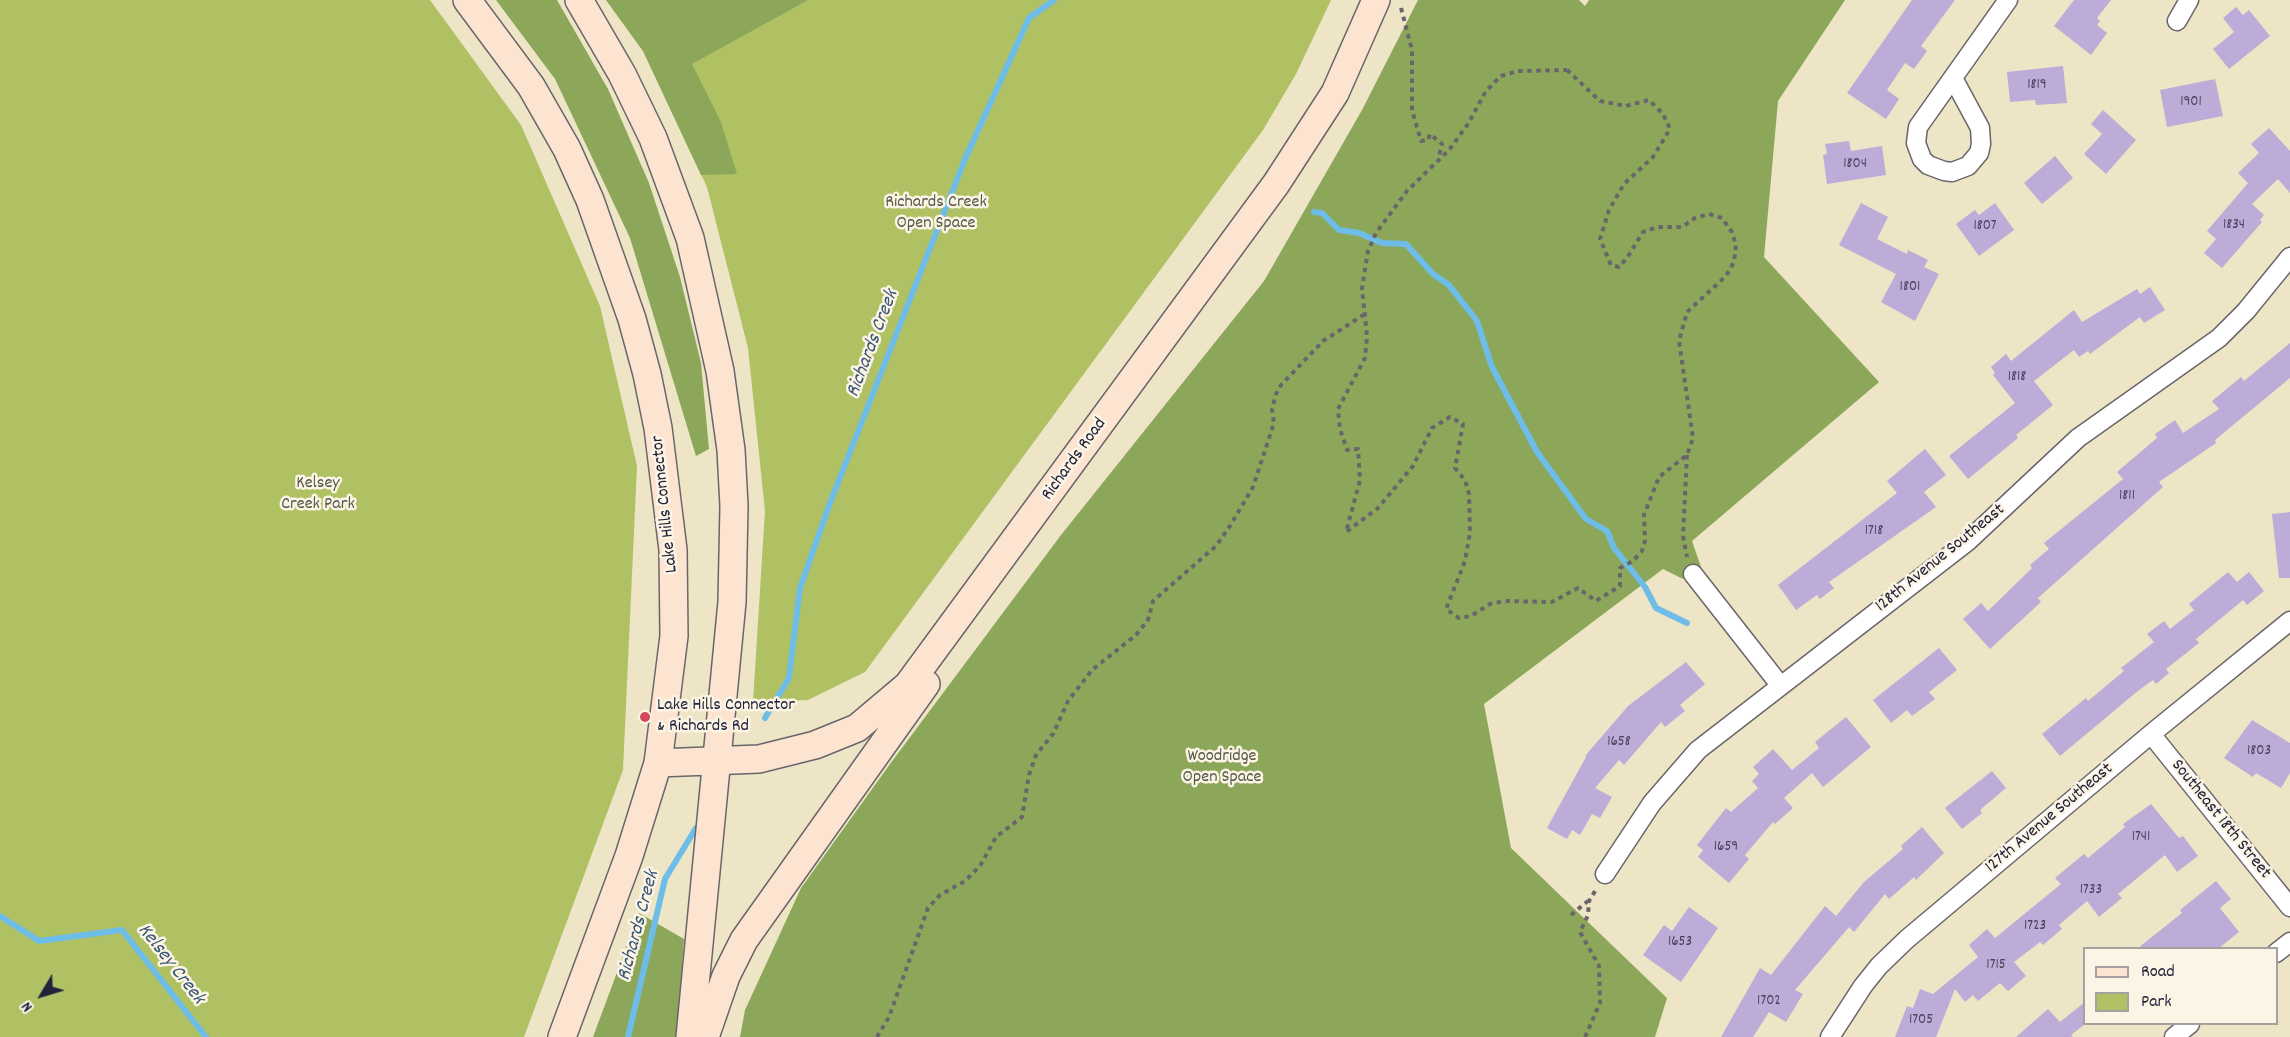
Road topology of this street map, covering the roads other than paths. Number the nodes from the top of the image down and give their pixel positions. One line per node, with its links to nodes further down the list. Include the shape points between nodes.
1 (467, 0): 15 (main road, Lake Hills Connector, via 531,86 567,149 614,266 647,374 667,491 675,604 670,688)
2 (579, 0): 14 (main road, via 622,74 673,189 693,249 720,371 735,506 732,602)
3 (2008, 0): 7 (street)
4 (2189, 0): 6 (street)
5 (1389, 4): 9 (main road, Richards Road, via 1276,184)
6 (2177, 21)
7 (1953, 78): 7 (street, via 1922,119 1916,135 1922,159 1944,171 1968,166 1981,144 1980,128)
8 (2290, 257): 12 (street, 128th Avenue Southeast, via 2219,338 2078,438 1967,542)
9 (992, 573): 14 (main road, Richards Road, via 908,685 856,728 787,754); 23 (main road, via 919,695 744,939 723,983)
10 (1693, 574): 12 (street)
11 (2290, 621): 13 (street, 127th Avenue Southeast)
12 (1779, 685): 16 (street, 128th Avenue Southeast, via 1698,750 1676,773 1631,831)
13 (2151, 734): 17 (street, Southeast 18th Street); 24 (street, 127th Avenue Southeast, via 1879,966 1847,1007)
14 (717, 762): 15 (main road, Richards Road); 22 (main road)
15 (658, 763): 21 (main road, Lake Hills Connector, via 629,856)
16 (1605, 874)
17 (2290, 907)
18 (2290, 942): 19 (street)
19 (2278, 952)
20 (2188, 1025): 25 (street)
21 (562, 1037)
22 (690, 1037)
23 (705, 1037)
24 (1830, 1037)
25 (2174, 1037)

